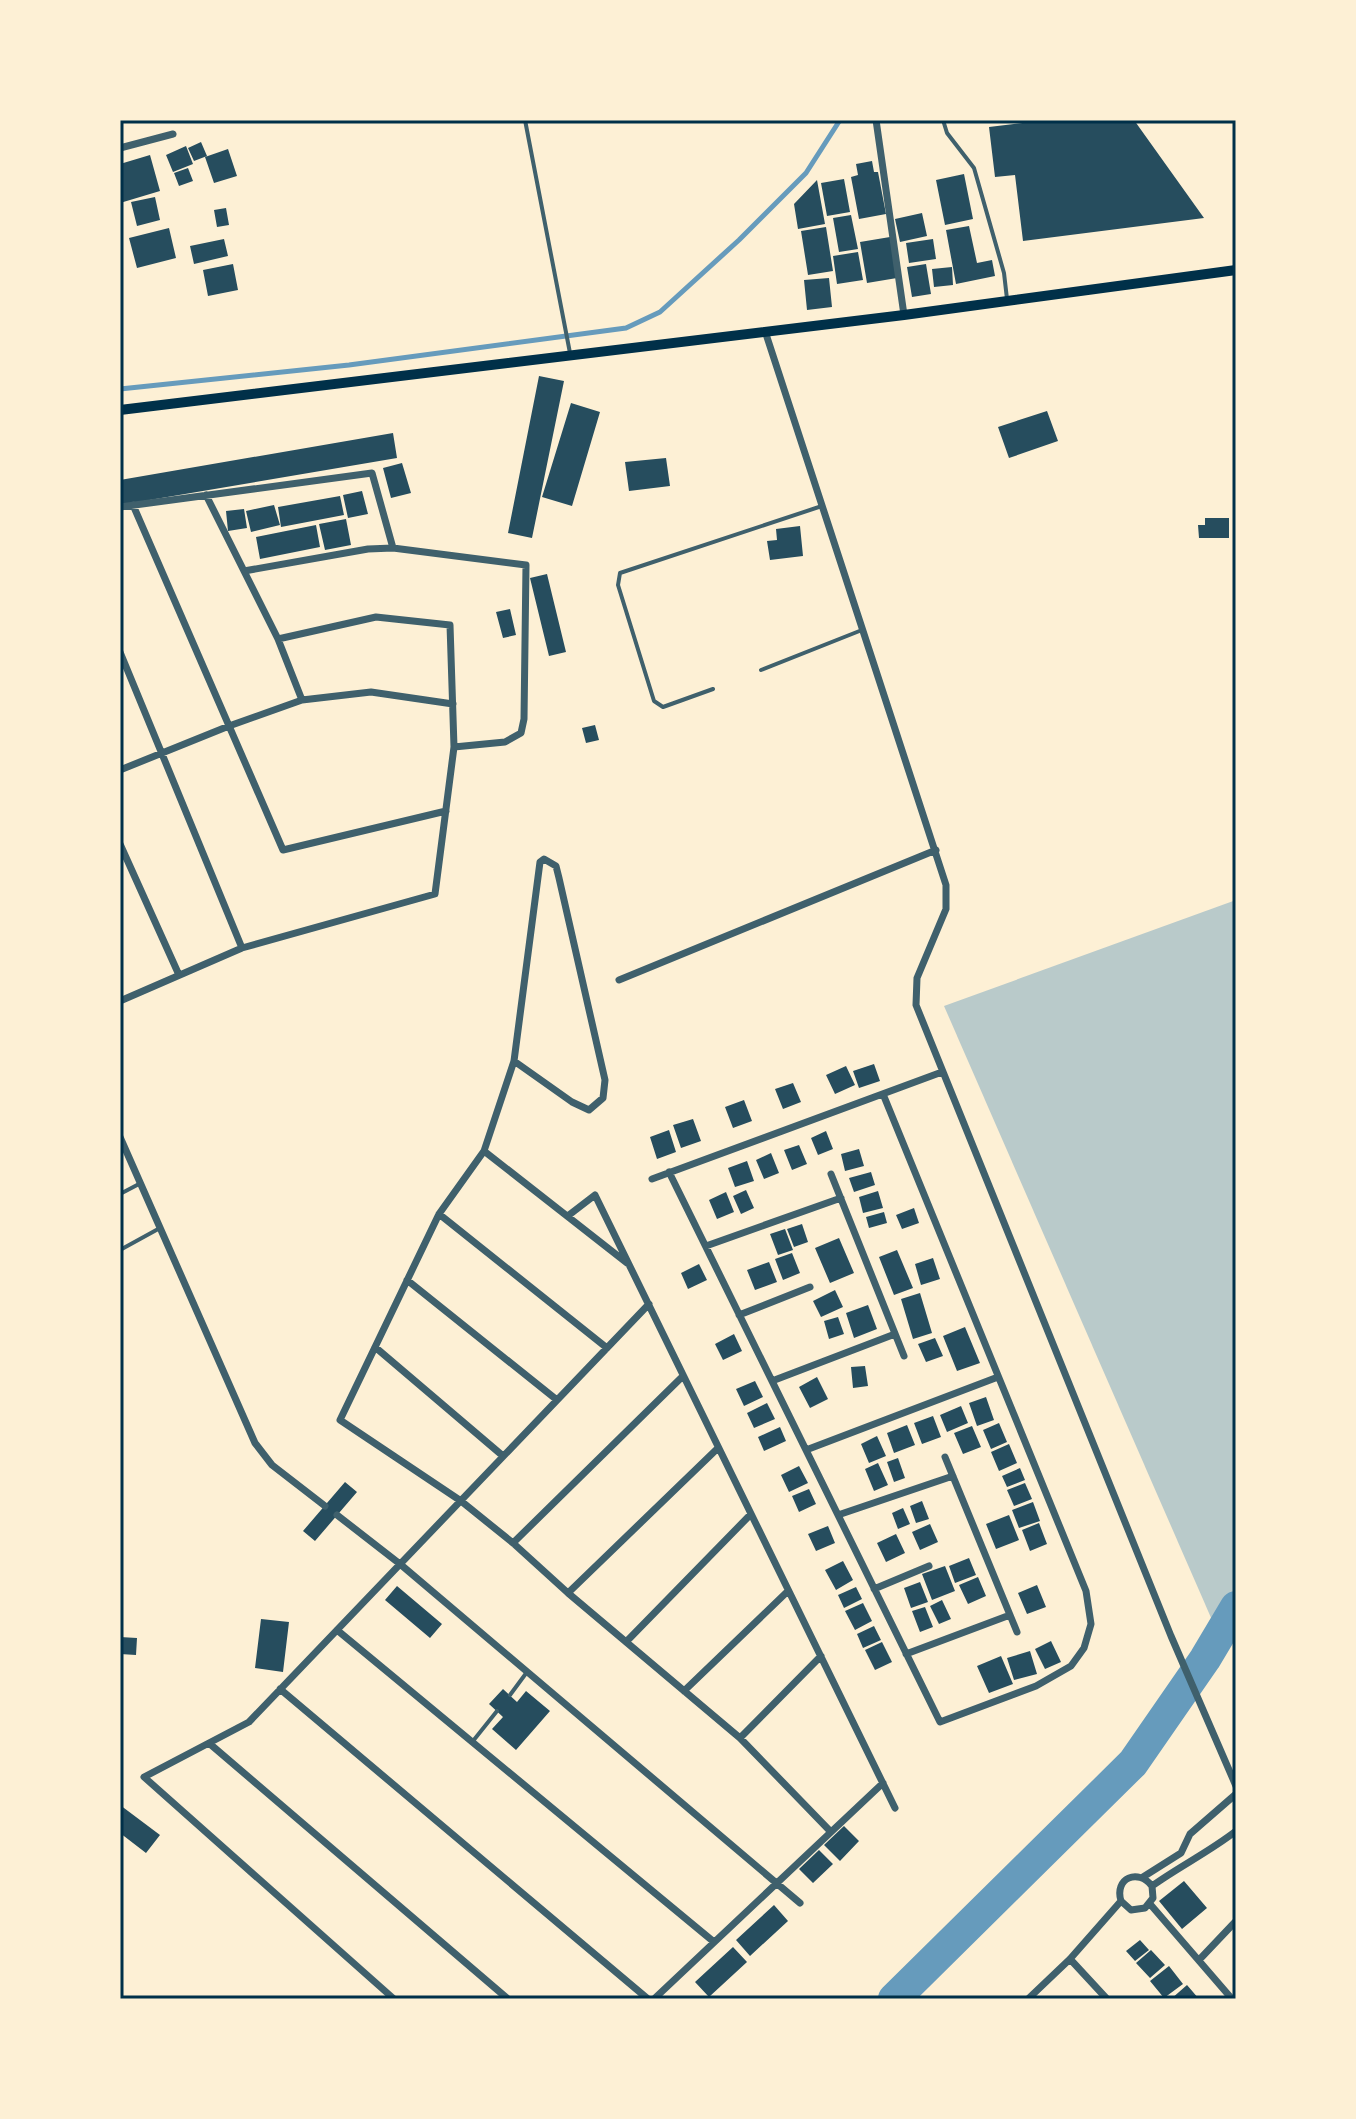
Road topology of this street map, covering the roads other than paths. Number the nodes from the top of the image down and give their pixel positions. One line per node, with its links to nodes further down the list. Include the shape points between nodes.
1 (525, 120): 10 (lane)
2 (876, 120): 8 (street)
3 (943, 120): 7 (lane, via 974,168)
4 (173, 134): 5 (street)
5 (120, 148)
6 (1236, 270): 7 (main road)
7 (1007, 301): 8 (main road)
8 (904, 315): 9 (main road)
9 (765, 331): 10 (main road); 14 (street)
10 (571, 355): 11 (main road)
11 (120, 410)
12 (206, 495): 13 (street); 16 (street, via 372,473); 17 (street)
13 (133, 505): 15 (street); 25 (street)
14 (822, 506): 18 (street); 22 (lane, via 620,573 618,585 654,701 663,707)
15 (120, 507)
16 (393, 548): 17 (street); 26 (street, via 526,565 521,733 505,742)
17 (244, 571): 19 (street)
18 (863, 630): 21 (lane); 31 (street)
19 (278, 639): 23 (street); 24 (street, via 376,617 450,625)
20 (120, 652): 27 (street)
21 (761, 670)
22 (713, 689)
23 (302, 700): 24 (street, via 371,692); 25 (street)
24 (453, 704): 26 (street)
25 (229, 726): 27 (street); 29 (street, via 283,850)
26 (454, 747): 29 (street)
27 (162, 754): 28 (street); 32 (street)
28 (120, 770)
29 (446, 811): 32 (street, via 435,894)
30 (120, 844): 33 (street)
31 (936, 850): 34 (street); 37 (street, via 946,885 946,909 917,978 916,1005)
32 (242, 948): 33 (street)
33 (179, 975): 35 (street)
34 (619, 980)
35 (120, 1001)
36 (514, 1061): 36 (street, via 589,1110 603,1098 605,1080 559,878 556,866 544,859); 40 (street)
37 (942, 1072): 38 (street); 96 (street)
38 (883, 1094): 41 (street); 62 (street)
39 (120, 1137): 44 (street)
40 (484, 1151): 47 (street); 48 (street)
41 (669, 1172): 43 (street); 50 (street)
42 (831, 1174): 46 (street)
43 (652, 1179)
44 (140, 1184): 45 (lane); 49 (street)
45 (120, 1194)
46 (841, 1198): 50 (street); 57 (street)
47 (439, 1214): 53 (street); 59 (street)
48 (569, 1215): 52 (street); 52 (street, via 595,1195)
49 (160, 1228): 51 (lane); 71 (street, via 255,1443 272,1465)
50 (706, 1246): 56 (street)
51 (120, 1250)
52 (629, 1265): 55 (street)
53 (407, 1280): 58 (street); 64 (street)
54 (810, 1287): 56 (street)
55 (649, 1304): 59 (street); 61 (street)
56 (739, 1315): 63 (street)
57 (895, 1334): 60 (street); 63 (street)
58 (375, 1347): 67 (street); 70 (street, via 340,1420)
59 (607, 1348): 64 (street)
60 (904, 1356)
61 (683, 1376): 65 (street); 75 (street)
62 (998, 1377): 66 (street); 85 (street, via 1086,1591 1091,1624 1084,1648 1071,1666 1036,1686 940,1722)
63 (772, 1381): 66 (street)
64 (557, 1400): 67 (street)
65 (718, 1448): 72 (street); 80 (street)
66 (806, 1450): 74 (street)
67 (503, 1456): 70 (street)
68 (945, 1457): 69 (street)
69 (953, 1476): 74 (street); 81 (street)
70 (461, 1501): 75 (street); 76 (street)
71 (325, 1506)
72 (751, 1514): 79 (street); 84 (street)
73 (337, 1515): 76 (street)
74 (838, 1515): 78 (street)
75 (513, 1543): 80 (street)
76 (400, 1564): 82 (street); 87 (street)
77 (929, 1566): 78 (street)
78 (874, 1589): 85 (street)
79 (788, 1591): 86 (street); 89 (street)
80 (568, 1593): 84 (street)
81 (1010, 1615): 83 (street); 85 (street)
82 (337, 1630): 88 (street); 93 (street)
83 (1017, 1632)
84 (626, 1642): 89 (street)
85 (906, 1654)
86 (821, 1656): 92 (street); 95 (street)
87 (527, 1672): 90 (lane); 102 (street)
88 (280, 1689): 94 (street, via 249,1722); 113 (street)
89 (684, 1691): 92 (street)
90 (510, 1695)
91 (497, 1711): 93 (lane)
92 (740, 1738): 100 (street)
93 (472, 1742): 108 (street)
94 (210, 1744): 111 (street, via 144,1777); 112 (street)
95 (883, 1783): 98 (street); 100 (street)
96 (1236, 1786)
97 (1236, 1794): 101 (street, via 1190,1834 1181,1853)
98 (895, 1808)
99 (1236, 1831): 103 (street)
100 (831, 1832): 102 (street)
101 (1143, 1877): 103 (street); 104 (street, via 1124,1881)
102 (776, 1883): 105 (street); 108 (street)
103 (1152, 1886): 106 (street)
104 (1121, 1901): 106 (street, via 1131,1910); 109 (street)
105 (800, 1903)
106 (1150, 1904): 110 (street)
107 (1236, 1921): 110 (street)
108 (714, 1942): 113 (street)
109 (1070, 1959): 114 (street); 115 (street)
110 (1199, 1960): 116 (street)
111 (394, 1999)
112 (508, 1999)
113 (651, 1999)
114 (1028, 1999)
115 (1107, 1999)
116 (1232, 1999)

